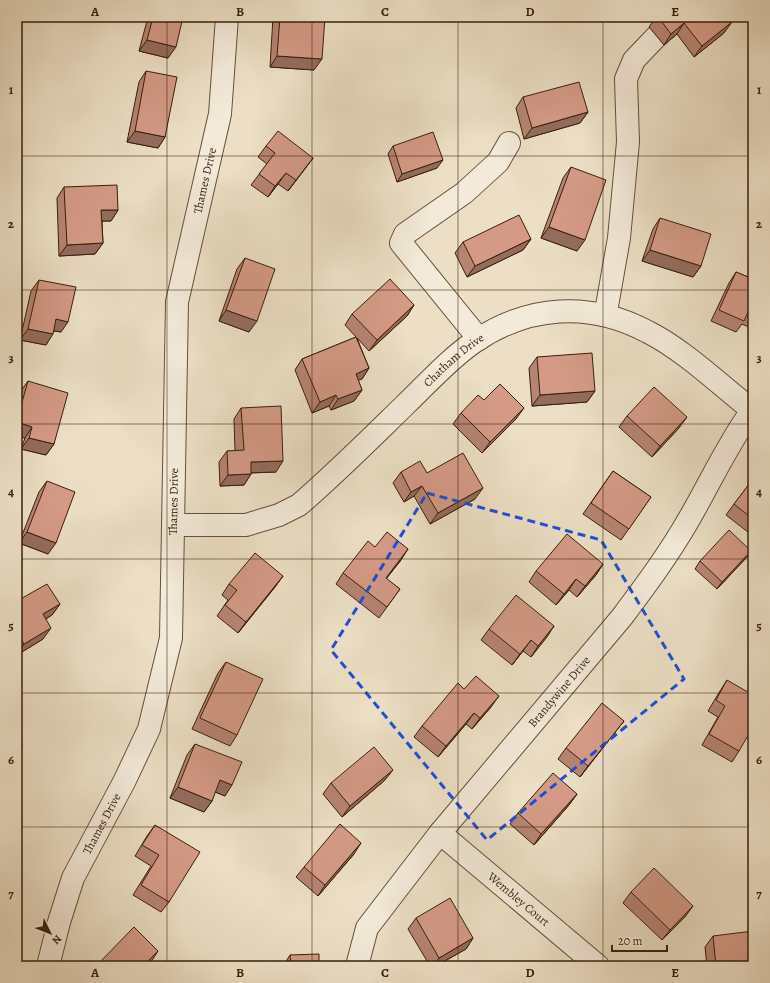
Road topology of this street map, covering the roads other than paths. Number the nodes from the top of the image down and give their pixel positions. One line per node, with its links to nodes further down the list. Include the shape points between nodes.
1 (227, 17): 7 (street, Thames Drive, via 220,114 177,302)
2 (656, 37): 4 (street, via 634,60 626,78 628,142 619,238 607,306)
3 (509, 143): 5 (street, via 498,162 464,193 405,234 402,243)
4 (603, 315): 5 (street, Chatham Drive, via 550,311 520,319); 6 (street, Chatham Drive, via 628,322 649,332)
5 (479, 339): 7 (street, Chatham Drive, via 448,364 299,505 280,515 246,525)
6 (753, 409): 8 (street, Brandywine Drive, via 669,553 648,582 622,617)
7 (174, 525): 9 (street, Thames Drive, via 171,638 149,730 73,878)
8 (440, 833): 10 (street, Brandywine Drive, via 367,928); 11 (street, Wembley Court)
9 (48, 966)
10 (357, 966)
11 (598, 966)

